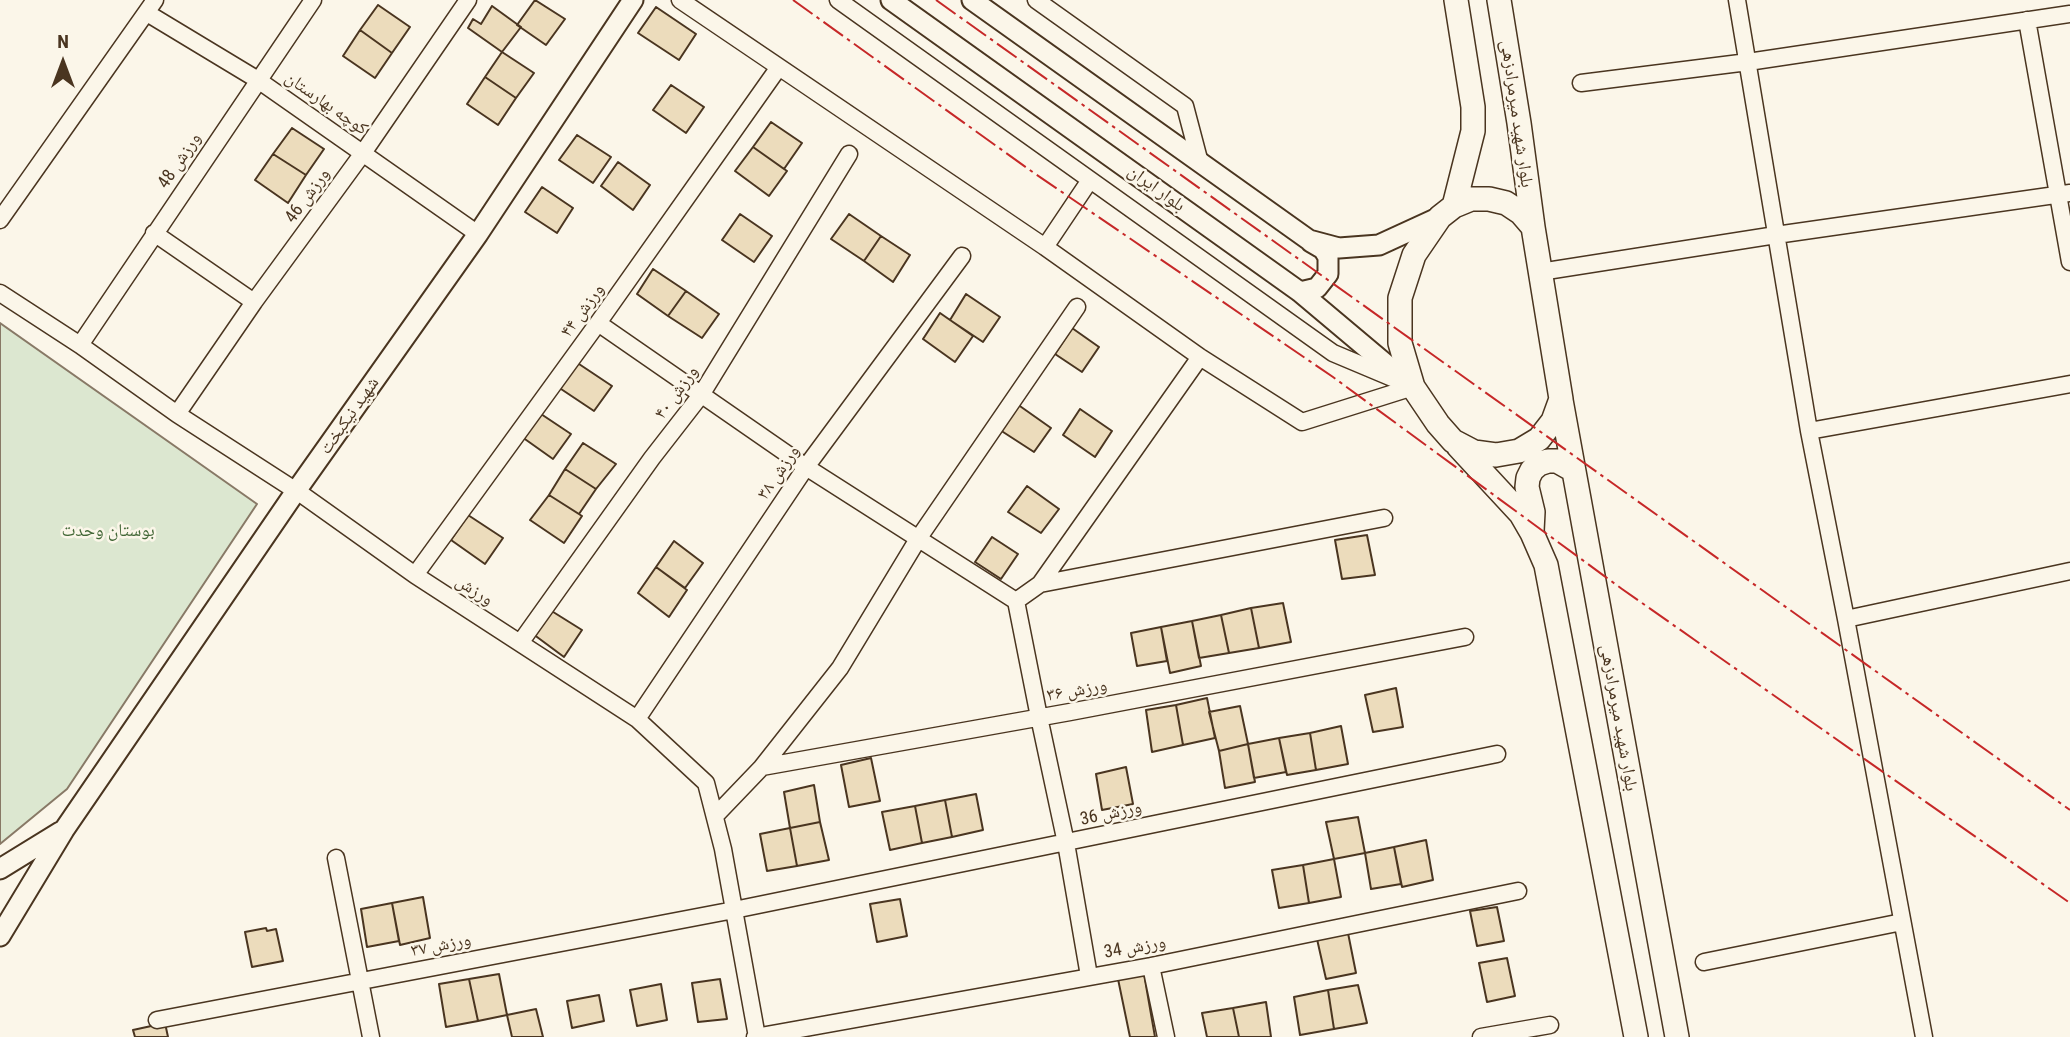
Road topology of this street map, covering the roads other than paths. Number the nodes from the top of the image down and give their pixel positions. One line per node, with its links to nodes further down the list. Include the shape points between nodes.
1 (313, 0): 17 (street, ورزش 48)
2 (468, 0): 19 (street, ورزش 46)
3 (633, 0): 28 (street, شهید نیکبخت)
4 (680, 0): 16 (street)
5 (838, 0): 22 (street)
6 (891, 0): 35 (street, بلوار ایران)
7 (972, 0): 21 (street)
8 (1036, 0): 21 (street, via 1185,106)
9 (1456, 0): 24 (main road, via 1473,131)
10 (1499, 0): 26 (main road, بلوار شهید میرمرادزهی)
11 (1737, 0): 15 (street)
12 (151, 6): 17 (street, کوچه بهارستان); 25 (street)
13 (2070, 14): 14 (street)
14 (2027, 20): 15 (street); 23 (street)
15 (1748, 62): 18 (street); 29 (street)
16 (779, 67): 31 (street); 39 (street, ورزش ۴۴)
17 (258, 80): 19 (street, کوچه بهارستان); 27 (street, ورزش 48)
18 (1581, 83)
19 (363, 153): 28 (street, کوچه بهارستان); 37 (street, ورزش 46)
20 (849, 154): 44 (street, ورزش ۴۰)
21 (1200, 163): 30 (street)
22 (1090, 180): 31 (street); 43 (street, via 1333,353)
23 (2064, 194): 29 (street); 33 (street)
24 (1447, 212): 26 (main road, via 1471,199 1489,198 1521,213); 30 (street, via 1379,245 1339,248); 43 (main road, via 1414,255 1400,298 1399,343)
25 (0, 220)
26 (1533, 228): 34 (main road)
27 (154, 233): 37 (street); 40 (street, ورزش 48)
28 (478, 234): 51 (street, شهید نیکبخت)
29 (1776, 235): 34 (street); 47 (street)
30 (1309, 240): 35 (street, via 1324,249 1328,275 1317,288)
31 (1045, 247): 41 (street)
32 (962, 256): 49 (street, ورزش ۳۸)
33 (2070, 262)
34 (1540, 272): 45 (main road)
35 (1300, 292): 43 (street, بلوار ایران)
36 (0, 293): 40 (street, ورزش)
37 (254, 302): 46 (street, ورزش 46)
38 (1077, 307): 54 (street)
39 (598, 323): 44 (street); 56 (street, ورزش ۴۴)
40 (80, 345): 46 (street, ورزش)
41 (1200, 356): 43 (street, via 1303,422); 57 (street)
42 (2070, 384): 47 (street)
43 (1413, 387): 48 (main road)
44 (701, 395): 49 (street); 61 (street, ورزش ۴۰)
45 (1560, 399): 48 (main road, via 1553,421 1539,439 1519,451 1485,454); 50 (main road, بلوار شهید میرمرادزهی)
46 (177, 414): 51 (street, ورزش)
47 (1809, 431): 59 (street)
48 (1453, 441): 53 (main road, via 1521,514)
49 (806, 467): 54 (street); 63 (street, ورزش ۳۸)
50 (1573, 470): 53 (main road, via 1557,461 1532,470 1527,487); 86 (main road, بلوار شهید میرمرادزهی)
51 (296, 491): 56 (street, ورزش); 67 (street, شهید نیکبخت)
52 (1384, 518): 57 (street)
53 (1532, 533): 85 (main road, via 1546,565)
54 (918, 539): 58 (street); 65 (street, via 840,668)
55 (2070, 571): 59 (street)
56 (415, 575): 61 (street, ورزش)
57 (1040, 584): 58 (street)
58 (1016, 601): 62 (street)
59 (1846, 619): 73 (street)
60 (1465, 637): 62 (street, ورزش ۳۶)
61 (520, 643): 63 (street, ورزش)
62 (1039, 717): 65 (street, ورزش ۳۶); 68 (street)
63 (637, 719): 66 (street, ورزش, via 706,783)
64 (1497, 754): 68 (street, ورزش 36)
65 (762, 767): 66 (street)
66 (716, 816): 72 (street, ورزش)
67 (64, 830): 70 (street); 74 (street, شهید نیکبخت)
68 (1066, 843): 72 (street, ورزش 36); 77 (street)
69 (336, 858): 78 (street)
70 (0, 869)
71 (1518, 891): 76 (street, ورزش 34)
72 (734, 910): 78 (street, ورزش ۳۷); 82 (street, ورزش)
73 (1902, 922): 75 (street); 87 (street)
74 (0, 936)
75 (1704, 962)
76 (1151, 966): 77 (street, ورزش 34); 83 (street)
77 (1089, 976): 82 (street, ورزش 34)
78 (361, 981): 79 (street, ورزش ۳۷); 81 (street)
79 (157, 1020)
80 (1550, 1025): 84 (street)
81 (371, 1037)
82 (757, 1037)
83 (1166, 1037)
84 (1481, 1037)
85 (1636, 1037)
86 (1677, 1037)
87 (1924, 1037)

